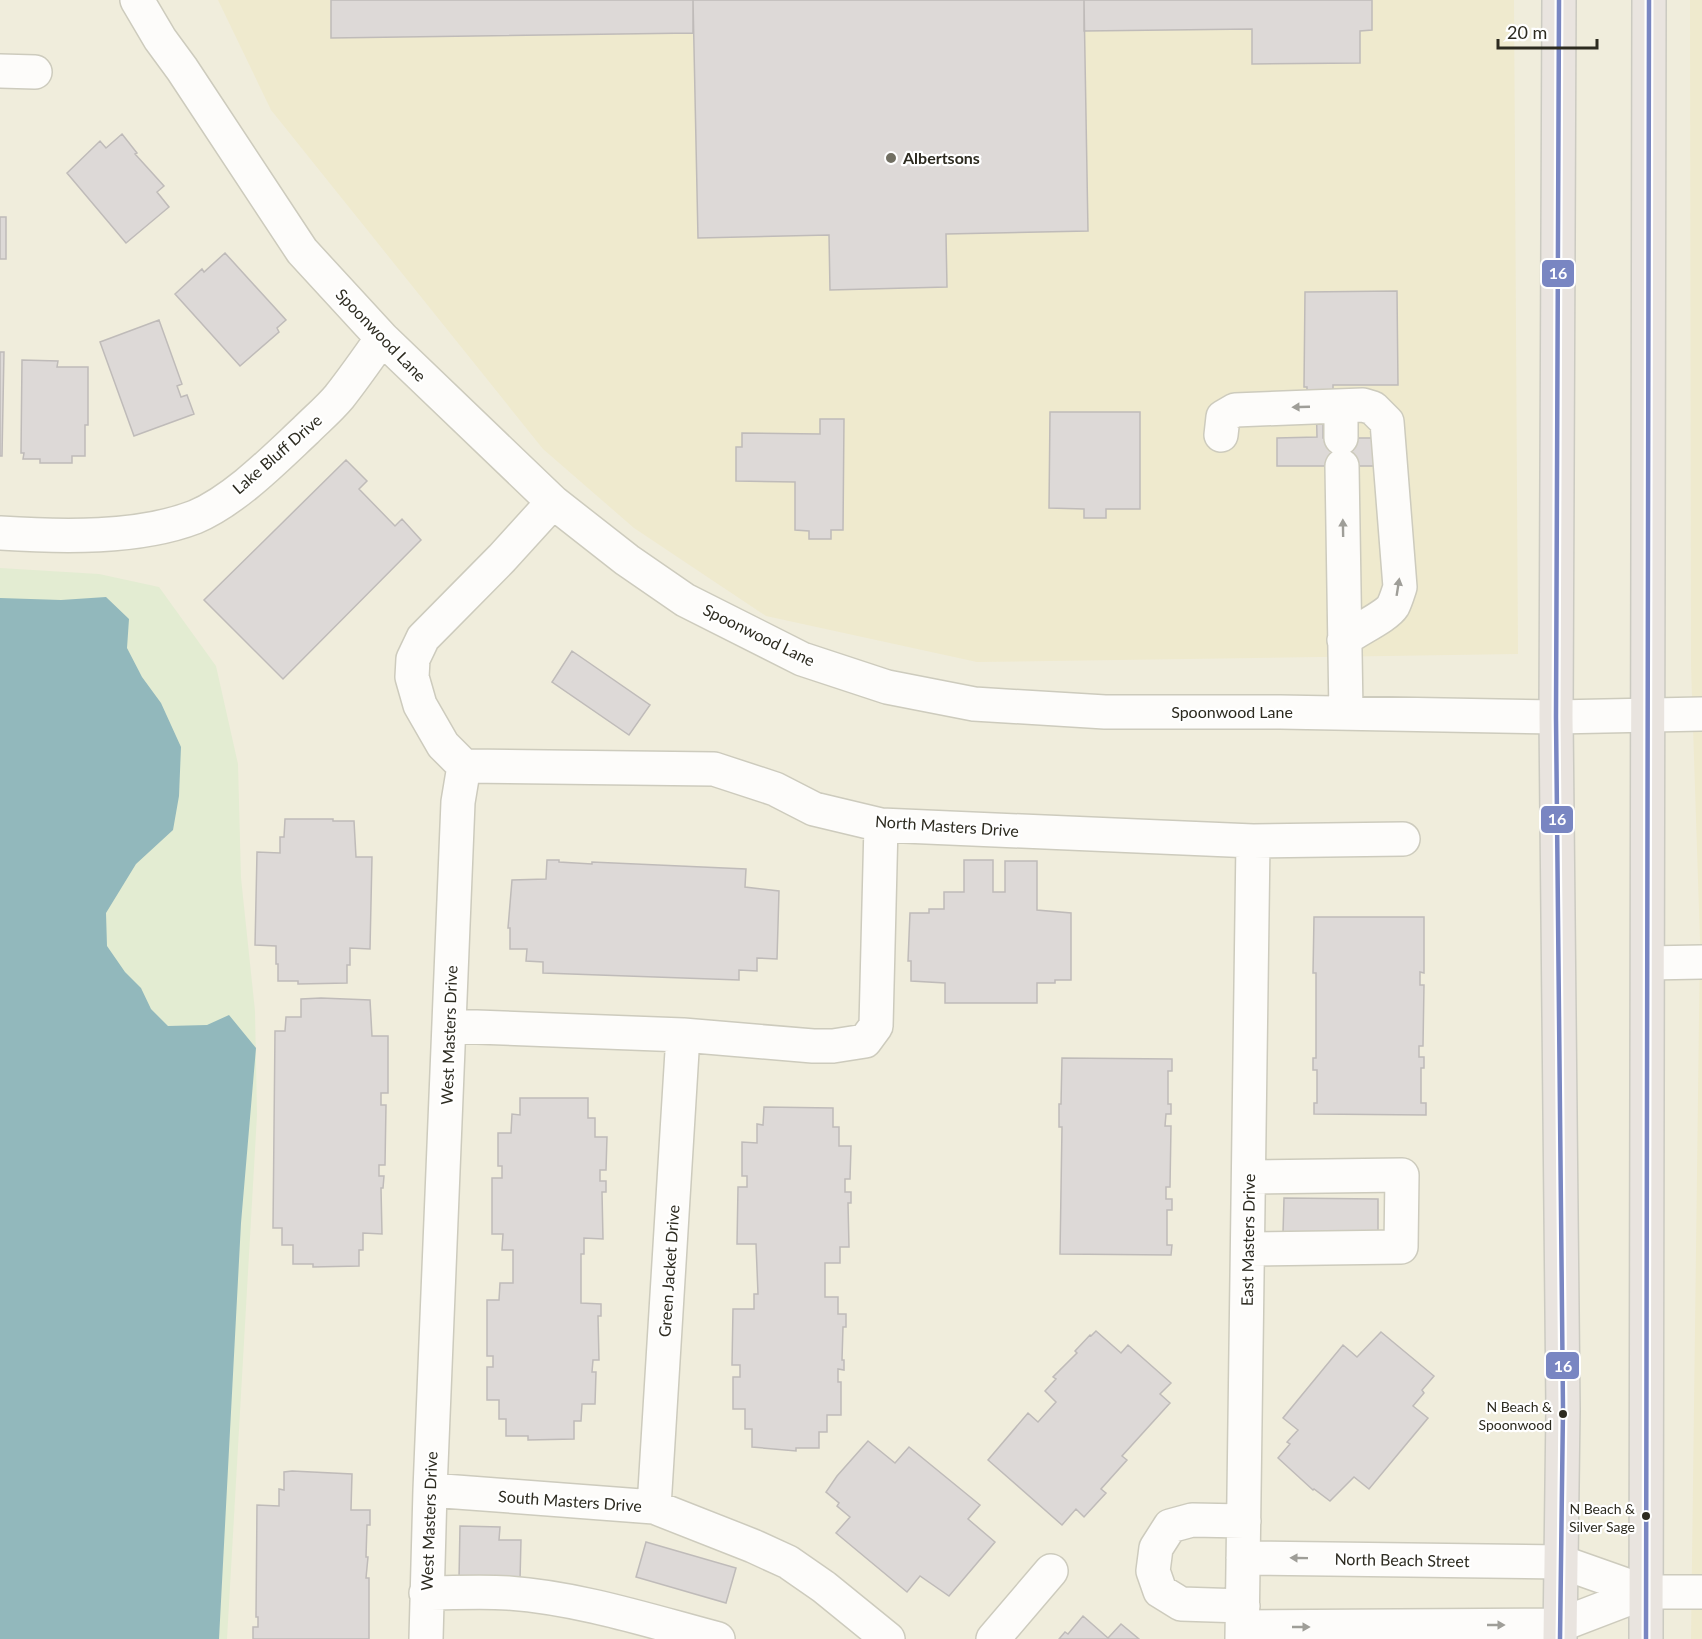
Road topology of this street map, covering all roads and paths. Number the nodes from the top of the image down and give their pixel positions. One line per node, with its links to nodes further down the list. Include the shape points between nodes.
1 (137, 0): 6 (street, Spoonwood Lane, via 302,251)
2 (1559, 0): 15 (main road)
3 (1649, 0): 14 (main road)
4 (0, 71): 5 (street)
5 (35, 72)
6 (382, 338): 9 (street, Spoonwood Lane); 10 (street, Lake Bluff Drive, via 337,400 278,457 221,502 196,516 126,533)
7 (1341, 406): 8 (street, one-way to 8, via 1235,410 1223,417); 11 (street, one-way to 7); 11 (street, one-way to 7, via 1392,608 1400,587 1387,422 1373,408)
8 (1221, 435)
9 (553, 502): 12 (street, Spoonwood Lane, via 685,600 802,659 887,687 974,704 1095,711); 16 (street, via 423,638 413,659 412,677 420,705 442,745)
10 (0, 533)
11 (1344, 640): 12 (street)
12 (1346, 713): 15 (street, Spoonwood Lane)
13 (1702, 714): 14 (street, Spoonwood Lane)
14 (1648, 715): 15 (street, Spoonwood Lane); 21 (main road)
15 (1556, 717): 30 (main road)
16 (464, 766): 17 (street, North Masters Drive, via 714,769 775,789 814,809); 22 (street, West Masters Drive, via 458,802)
17 (881, 825): 19 (street, North Masters Drive); 23 (street, via 876,1026 865,1041 813,1046)
18 (1403, 839): 19 (street, North Masters Drive)
19 (1253, 842): 24 (street, East Masters Drive)
20 (1702, 962): 21 (street)
21 (1648, 963): 32 (main road)
22 (450, 1026): 23 (street); 26 (street, West Masters Drive)
23 (683, 1035): 27 (street, Green Jacket Drive)
24 (1249, 1177): 25 (street, East Masters Drive); 25 (street, via 1402,1175 1402,1196 1401,1247)
25 (1248, 1249): 28 (street, East Masters Drive)
26 (430, 1490): 27 (street, South Masters Drive); 34 (street, West Masters Drive)
27 (654, 1507): 37 (street, South Masters Drive, via 788,1562 824,1587)
28 (1244, 1521): 29 (street, East Masters Drive); 35 (street, via 1192,1520 1170,1526 1156,1548 1153,1570 1160,1591 1181,1604)
29 (1244, 1558): 30 (street, North Beach Street, one-way to 29); 35 (street, East Masters Drive)
30 (1561, 1562): 32 (street, North Beach Street); 36 (main road)
31 (1051, 1570): 40 (street)
32 (1646, 1592): 33 (street); 36 (street); 41 (main road)
33 (1702, 1592)
34 (426, 1593): 38 (street, West Masters Drive); 39 (street, via 546,1597)
35 (1242, 1624): 36 (street, one-way to 36)
36 (1560, 1632)
37 (873, 1634)
38 (426, 1639)
39 (718, 1639)
40 (993, 1639)
41 (1646, 1639)

